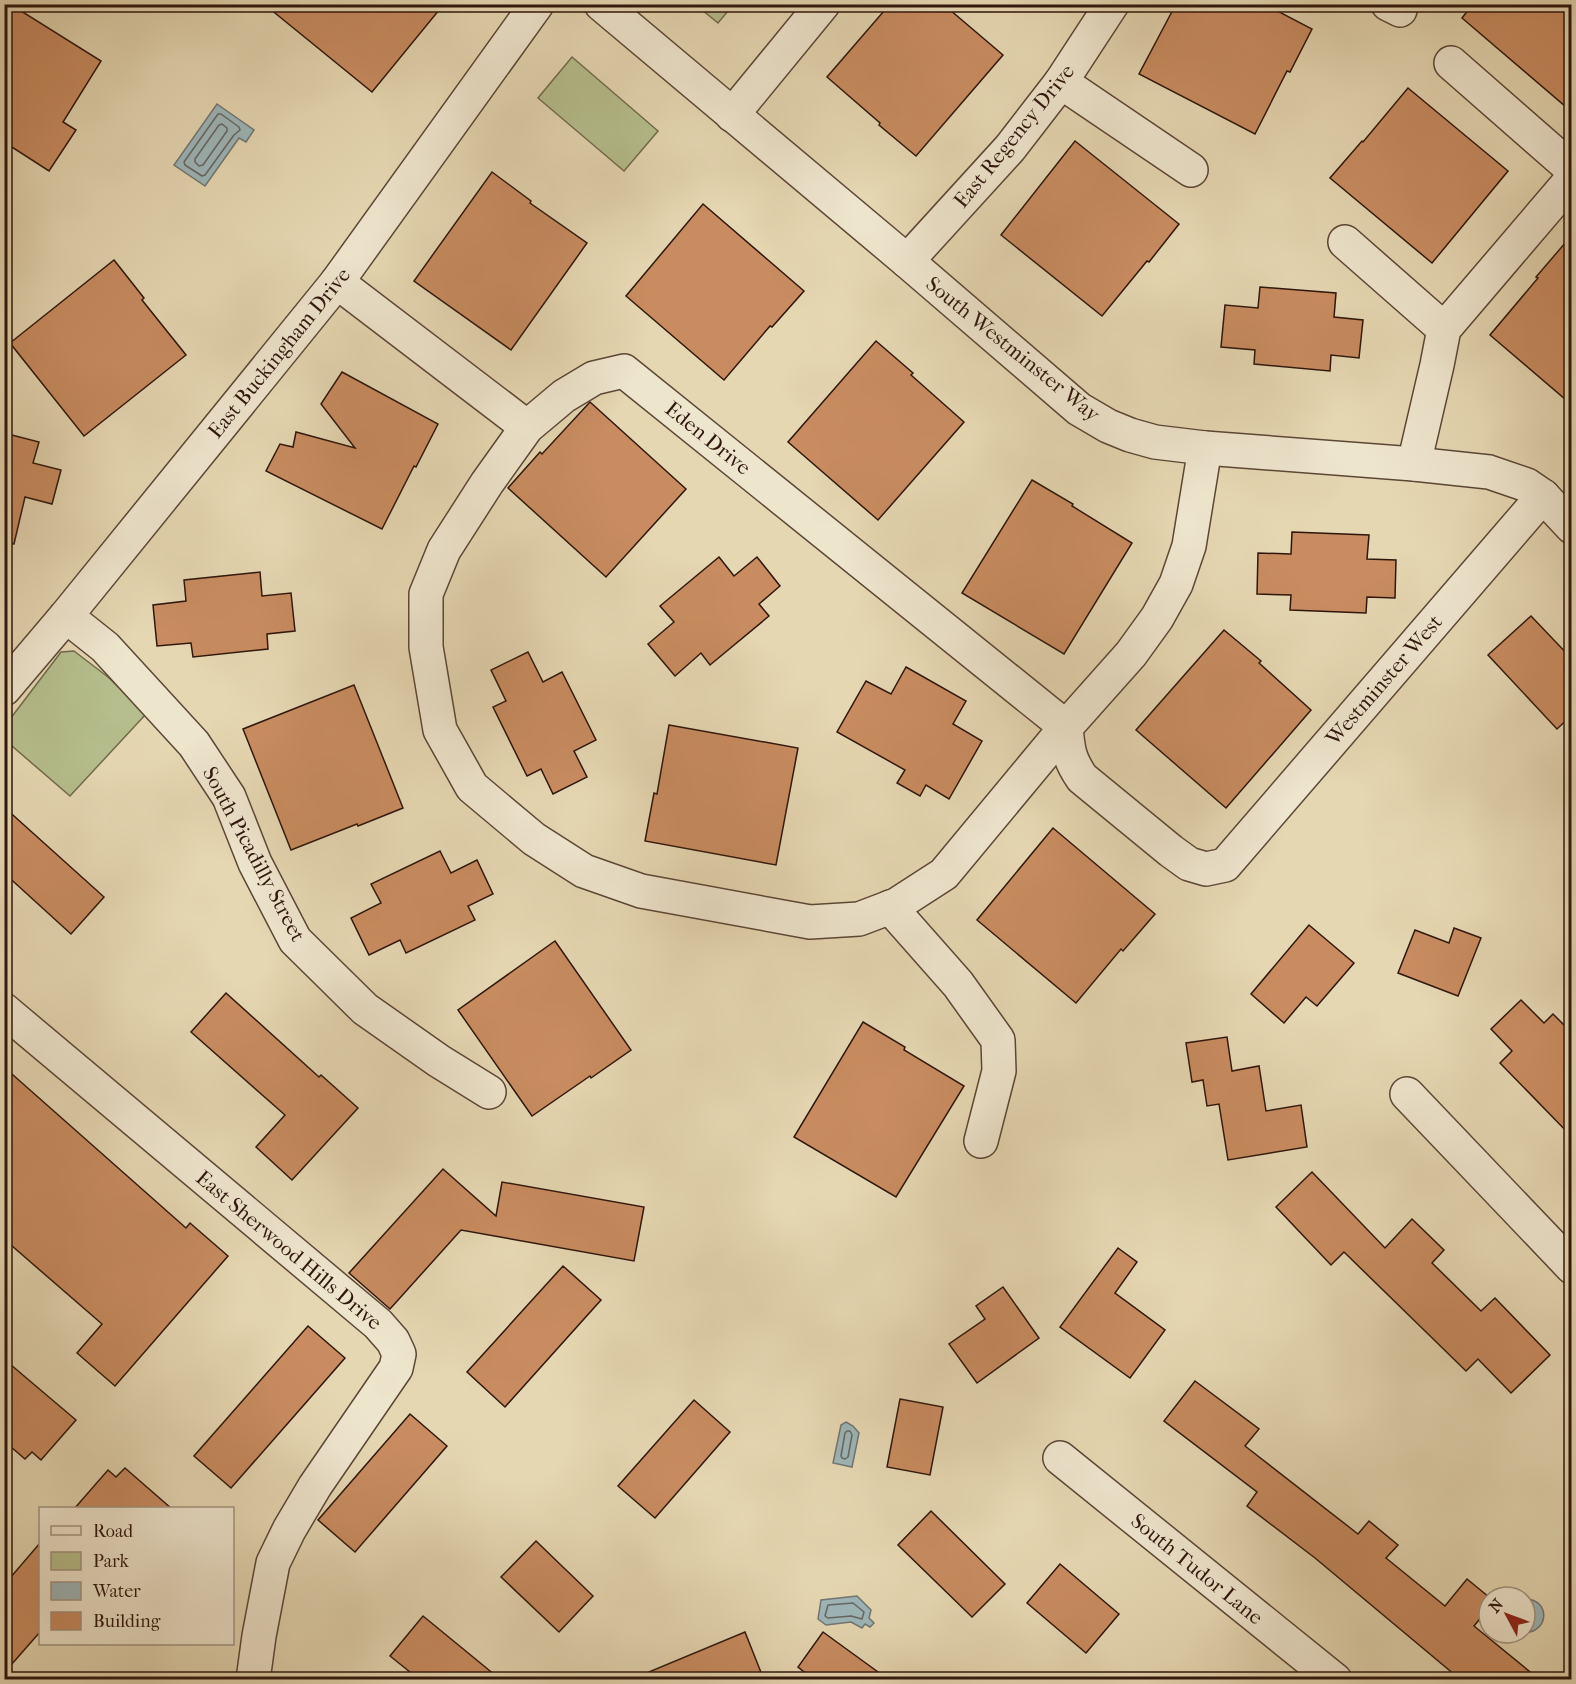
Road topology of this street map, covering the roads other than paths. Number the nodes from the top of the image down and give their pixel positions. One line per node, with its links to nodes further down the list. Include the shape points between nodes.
1 (537, 4): 13 (street, East Buckingham Drive)
2 (601, 4): 7 (street, South Westminster Way)
3 (823, 4): 7 (street)
4 (1112, 4): 6 (street, East Regency Drive)
5 (1451, 63): 8 (street)
6 (1061, 82): 9 (street); 12 (street, East Regency Drive, via 1010,148)
7 (732, 115): 12 (street, South Westminster Way)
8 (1572, 169)
9 (1191, 170)
10 (1572, 179): 14 (street)
11 (1345, 242): 14 (street)
12 (907, 261): 16 (street, South Westminster Way, via 1079,409 1130,435)
13 (337, 282): 15 (street); 20 (street, East Buckingham Drive)
14 (1444, 329): 17 (street)
15 (527, 427): 22 (street, Eden Drive, via 564,396 594,378 624,371); 23 (street, via 444,550 426,594 426,647 440,730 472,788 534,839 584,871 641,891 810,922 859,919)
16 (1205, 448): 17 (street, South Westminster Way); 22 (street, via 1189,546 1176,584 1131,654)
17 (1414, 464): 18 (street, South Westminster Way, via 1490,472 1527,484)
18 (1543, 496): 19 (street, South Westminster Way); 22 (street, Westminster West, via 1225,865 1206,869 1189,864 1082,778 1072,762)
19 (1572, 527)
20 (66, 616): 21 (street, East Buckingham Drive); 25 (street, South Picadilly Street, via 105,646 194,744 229,797 255,863 295,940 364,1009)
21 (4, 689)
22 (1066, 728): 23 (street, via 944,874)
23 (890, 908): 27 (street, via 958,984 998,1040 999,1071)
24 (4, 1010): 30 (street, East Sherwood Hills Drive, via 378,1324 399,1354 396,1368 315,1486 273,1563)
25 (489, 1092)
26 (1407, 1094): 28 (street)
27 (981, 1141)
28 (1572, 1267)
29 (1060, 1458): 31 (street, South Tudor Lane)
30 (253, 1680)
31 (1335, 1680)

